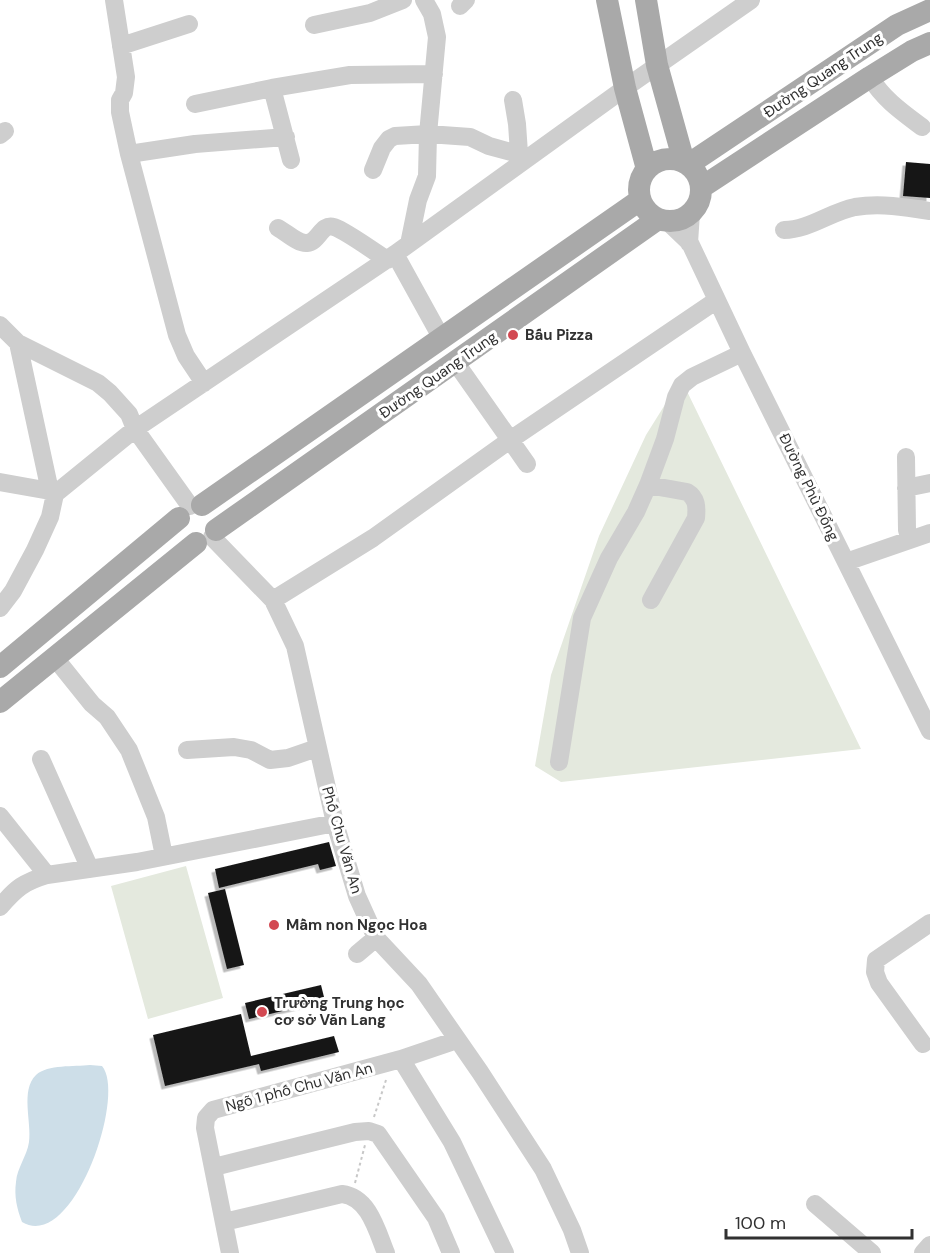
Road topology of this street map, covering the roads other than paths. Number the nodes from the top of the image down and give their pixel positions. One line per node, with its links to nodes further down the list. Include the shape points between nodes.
1 (114, 0): 11 (street)
2 (403, 0): 9 (street, via 370,13)
3 (424, 0): 13 (street, via 437,37)
4 (607, 0): 16 (main road)
5 (646, 0): 12 (main road)
6 (751, 0): 12 (street)
7 (930, 10): 25 (main road, Đường Quang Trung, via 897,25)
8 (189, 24): 11 (street)
9 (314, 25)
10 (930, 43): 14 (main road, Đường Quang Trung)
11 (122, 46): 22 (street, via 126,77 120,112)
12 (657, 65): 16 (street); 25 (main road)
13 (434, 74): 15 (street, via 350,75); 20 (street)
14 (870, 76): 19 (street, via 895,107); 28 (main road, Đường Quang Trung)
15 (272, 88): 18 (street); 21 (street)
16 (625, 88): 23 (street); 26 (main road)
17 (513, 100): 23 (street)
18 (195, 104)
19 (922, 127)
20 (428, 134): 23 (street, via 470,137); 27 (street, via 389,139); 36 (street, via 427,176)
21 (286, 137): 22 (street); 24 (street)
22 (129, 154): 43 (street, via 177,334)
23 (524, 155): 36 (street)
24 (291, 160)
25 (687, 163): 26 (main road, via 664,159); 28 (main road, via 698,174)
26 (647, 169): 29 (main road, via 640,183)
27 (373, 170)
28 (702, 187): 31 (main road, via 700,201)
29 (640, 200): 32 (main road, via 647,211); 39 (main road, Đường Quang Trung)
30 (930, 211): 34 (street, via 889,205 854,207 801,229)
31 (692, 213): 32 (main road, via 680,220); 35 (street)
32 (662, 220): 35 (street, Đường Phù Đổng); 42 (main road, Đường Quang Trung)
33 (278, 228): 36 (street, via 307,243 323,229 334,228)
34 (784, 230)
35 (689, 243): 37 (street, Đường Phù Đổng)
36 (397, 253): 39 (street); 43 (street)
37 (717, 300): 41 (street, Đường Phù Đổng); 45 (street)
38 (0, 325): 40 (street)
39 (442, 339): 53 (main road, Đường Quang Trung)
40 (18, 343): 44 (street, via 98,383 129,414); 52 (street)
41 (742, 352): 50 (street, via 682,385); 57 (street, Đường Phù Đổng)
42 (456, 363): 45 (street); 55 (main road, Đường Quang Trung)
43 (204, 383): 44 (street)
44 (135, 429): 52 (street); 53 (street)
45 (510, 440): 47 (street); 58 (street, via 373,538)
46 (906, 458): 51 (street)
47 (527, 464)
48 (0, 482): 52 (street)
49 (930, 483): 51 (street)
50 (648, 485): 59 (street, via 687,492 698,506 696,518); 68 (street, via 582,618)
51 (906, 488): 56 (street)
52 (53, 492): 60 (street, via 50,517 35,550)
53 (190, 509): 55 (main road, via 209,507 216,516); 55 (main road, via 178,526 181,534 190,542); 62 (main road, Đường Quang Trung)
54 (930, 533): 56 (street)
55 (208, 537): 58 (street, Phố Chu Văn An); 61 (main road, Đường Quang Trung)
56 (910, 540): 57 (street)
57 (846, 562): 64 (street, Đường Phù Đổng)
58 (273, 600): 65 (street, Phố Chu Văn An, via 295,646)
59 (651, 600)
60 (0, 608)
61 (55, 658): 63 (main road, Đường Quang Trung); 71 (street, via 129,750 156,817)
62 (0, 667)
63 (0, 702)
64 (930, 730)
65 (317, 748): 66 (street, via 270,760 234,747); 70 (street, Phố Chu Văn An)
66 (188, 750)
67 (41, 759): 72 (street)
68 (559, 762)
69 (0, 816): 73 (street)
70 (335, 823): 71 (street); 76 (street, Phố Chu Văn An, via 357,896)
71 (165, 856): 72 (street)
72 (90, 868): 73 (street)
73 (47, 875): 74 (street, via 28,881)
74 (0, 907)
75 (930, 923): 79 (street, via 876,960 875,972)
76 (376, 938): 77 (street); 78 (street, Phố Chu Văn An, via 419,984)
77 (357, 954)
78 (457, 1040): 80 (street, Ngõ 1 phố Chu Văn An); 89 (street, Phố Chu Văn An, via 543,1169)
79 (922, 1044)
80 (401, 1059): 81 (street, Ngõ 1 phố Chu Văn An, via 213,1110 206,1118 205,1128); 88 (street, via 452,1142)
81 (214, 1167): 83 (street, Ngõ 1 phố Chu Văn An); 87 (street, via 355,1132 378,1134 436,1218)
82 (815, 1204): 90 (street)
83 (224, 1222): 85 (street, Ngõ 1 phố Chu Văn An); 86 (street, via 342,1194 352,1195 366,1207)
84 (930, 1245): 91 (street)
85 (230, 1253)
86 (386, 1253)
87 (451, 1253)
88 (505, 1253)
89 (579, 1253)
90 (872, 1253)
91 (923, 1253)

